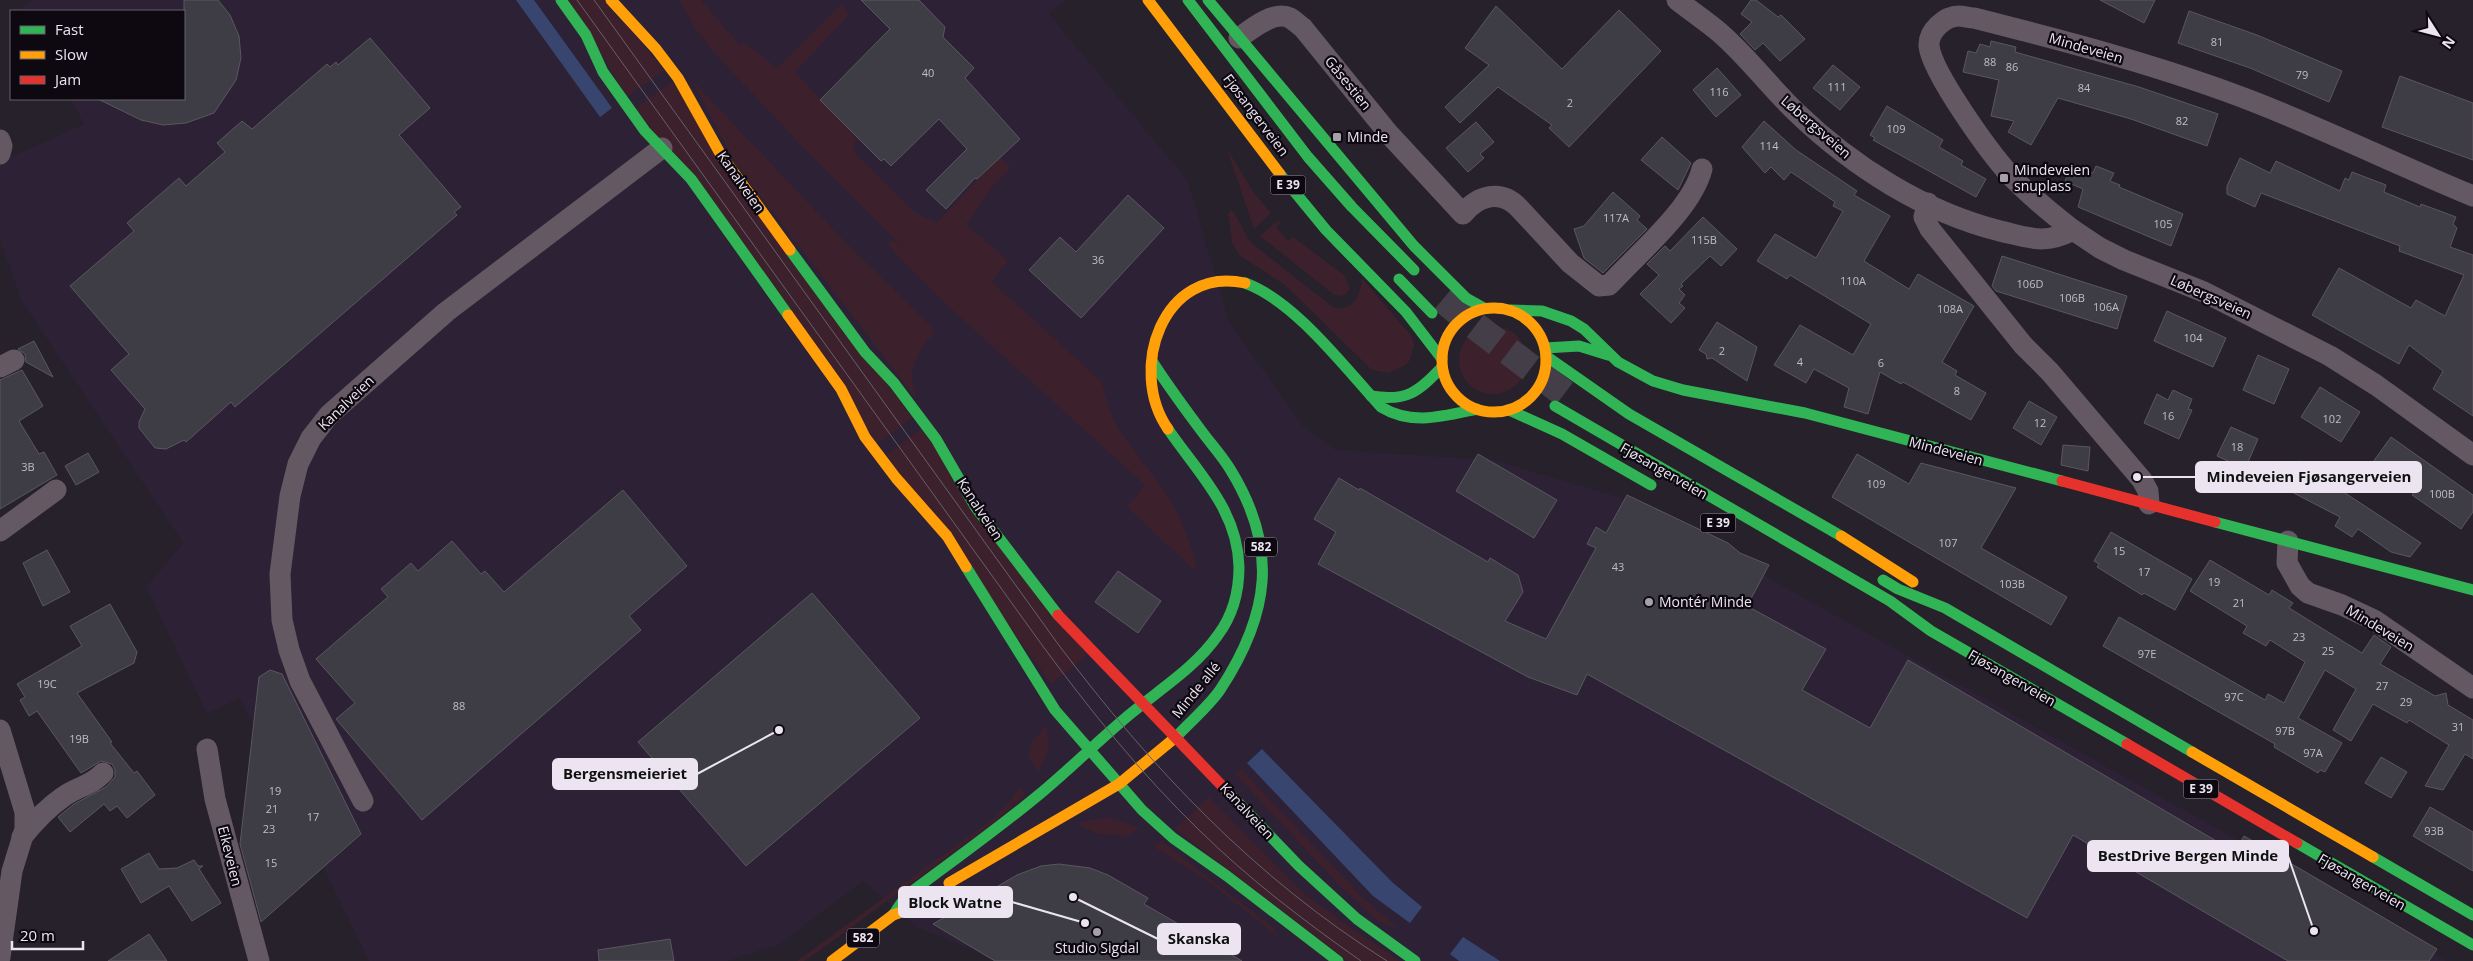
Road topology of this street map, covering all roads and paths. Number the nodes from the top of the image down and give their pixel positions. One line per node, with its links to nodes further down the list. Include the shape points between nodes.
1 (561, 0): 9 (main road, via 586,35 611,84 641,126)
2 (611, 0): 40 (main road, Kanalveien, via 678,78 721,155 865,352 894,383 936,439 976,508 1025,575 1050,606)
3 (1148, 0): 23 (main road, E 39, via 1288,185 1326,230 1406,312)
4 (1188, 0): 16 (main road, Fjøsangerveien / E 39, via 1308,157 1352,208)
5 (1208, 0): 7 (main road, E 39)
6 (1677, 0): 13 (street, Løbergsveien, via 1719,32 1822,135 1890,184)
7 (1239, 38): 11 (street, Gåsestien, via 1265,20 1289,17 1303,28 1389,134 1463,214 1478,200 1494,196 1510,200 1592,283 1604,286 1615,279 1688,199); 17 (main road, E 39, via 1414,246 1466,298)
8 (0, 140): 10 (street)
9 (662, 148): 44 (main road, via 691,180 823,363 841,389 870,444 947,536 1047,699); 47 (street, Kanalveien, via 446,312 329,416 311,438 298,464 290,496 280,574 282,620 288,650 300,681)
10 (0, 154)
11 (1702, 169)
12 (2473, 196): 14 (street, Mindeveien, via 2295,119 2158,69 1974,18 1959,16 1944,21 1934,29 1929,44 1932,59 1961,108 2010,175)
13 (1928, 203): 14 (street, Løbergsveien, via 1984,227 2035,239 2050,240); 31 (street, via 1924,213 1930,229 2023,345 2142,480 2148,491)
14 (2073, 230): 28 (street, Løbergsveien, via 2124,260 2212,296 2330,356)
15 (1392, 272): 19 (main road)
16 (1424, 280)
17 (1484, 308): 18 (main road, E 39); 23 (main road, via 1470,313 1454,326 1444,345)
18 (1511, 310): 20 (main road, E 39, via 1536,329); 21 (main road, via 1542,311 1571,321 1584,329)
19 (1432, 313)
20 (1546, 352): 21 (main road, via 1579,346); 27 (main road, via 1546,368 1537,390 1519,406); 36 (main road, E 39, via 1629,414 1858,546 1925,589)
21 (1608, 355): 31 (main road, Mindeveien, via 1647,378 1683,390 1805,413)
22 (1152, 361): 24 (main road, Minde allé / 582, via 1156,333 1168,312 1184,296 1231,280 1262,290 1277,300); 40 (main road, Minde allé / 582, via 1150,384 1153,402 1164,423 1225,508 1239,556 1239,577 1228,619 1216,637 1185,669); 42 (main road, Minde allé / 582, via 1170,391 1230,469 1244,494 1255,519 1264,572 1256,616 1232,672 1208,704)
23 (1442, 363): 24 (main road, via 1425,385 1402,399); 26 (main road, E 39, via 1450,388 1457,397)
24 (1371, 396): 26 (main road, Minde allé / 582, via 1378,406 1397,418)
25 (1554, 406): 38 (main road, Fjøsangerveien / E 39, via 1890,601)
26 (1476, 409): 27 (main road, via 1487,412)
27 (1508, 410): 30 (main road, via 1562,434)
28 (2473, 455)
29 (56, 490): 32 (street)
30 (1663, 492)
31 (2149, 504): 33 (main road, Mindeveien)
32 (0, 531)
33 (2288, 541): 35 (main road, Mindeveien); 39 (street, Mindeveien, via 2287,563 2300,586 2308,593 2374,620)
34 (1872, 575): 36 (main road, Fjøsangerveien / E 39)
35 (2473, 590)
36 (1946, 608): 51 (main road, Fjøsangerveien / E 39)
37 (1890, 617): 38 (main road, E 39)
38 (1931, 631): 53 (main road, Fjøsangerveien / E 39)
39 (2473, 688)
40 (1144, 703): 42 (main road, Kanalveien); 44 (main road, Minde allé / 582)
41 (0, 730): 48 (street, via 26,812)
42 (1176, 737): 46 (main road, Minde allé / 582); 58 (main road, Kanalveien, via 1336,901)
43 (207, 749): 55 (street, Eikeveien, via 215,798)
44 (1088, 750): 46 (main road); 52 (main road, Minde allé / 582, via 1040,794 906,896)
45 (102, 773): 48 (street, via 95,782 64,796 36,818)
46 (1118, 784): 49 (main road, Minde allé / 582); 57 (main road, via 1173,838)
47 (364, 801)
48 (22, 838): 54 (street, via 12,871)
49 (936, 892)
50 (922, 902): 52 (main road, Minde allé / 582)
51 (2473, 915)
52 (893, 916): 56 (main road, Minde allé / 582)
53 (2473, 945)
54 (0, 957)
55 (259, 961)
56 (832, 961)
57 (1338, 961)
58 (1415, 961)

